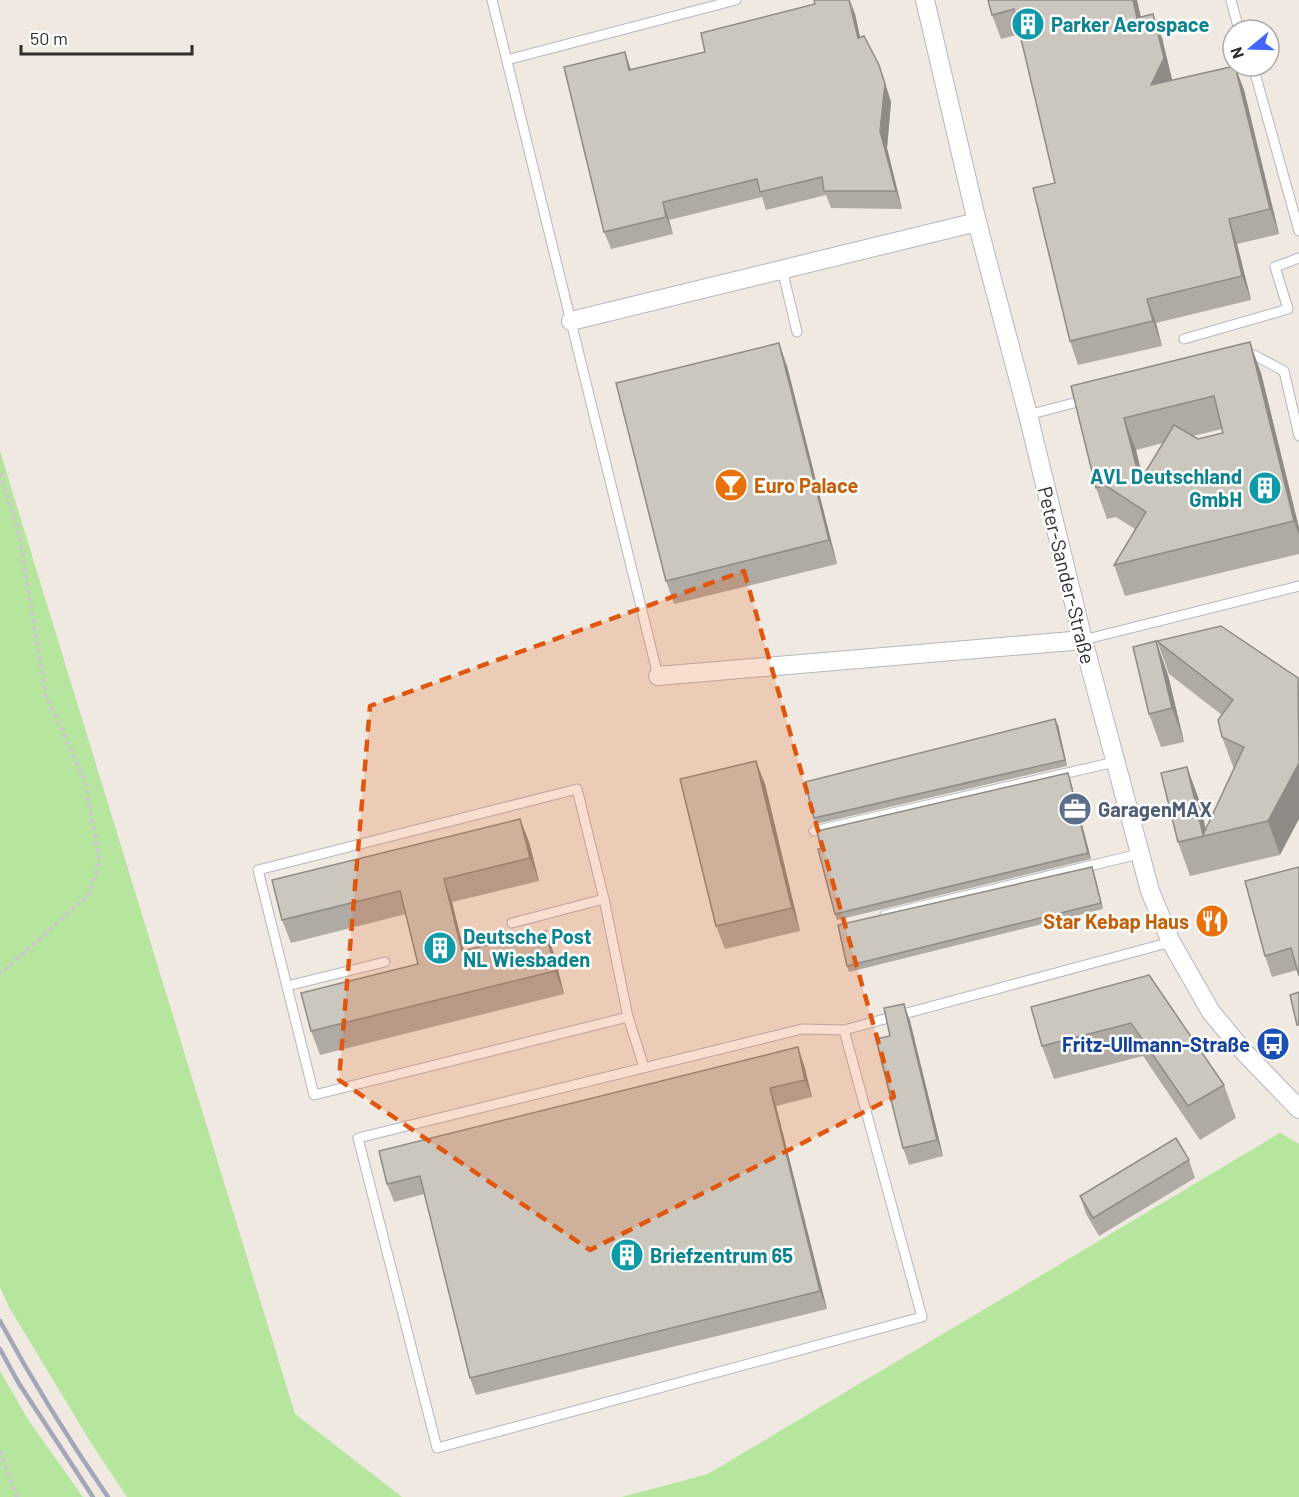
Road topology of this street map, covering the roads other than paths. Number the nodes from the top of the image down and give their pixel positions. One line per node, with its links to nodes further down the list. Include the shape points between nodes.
1 (492, 0): 6 (lane)
2 (736, 0): 6 (lane)
3 (925, 0): 8 (street, Peter-Sander-Straße)
4 (1231, 0): 5 (lane)
5 (1236, 18)
6 (507, 60): 12 (lane)
7 (1255, 78): 9 (lane)
8 (977, 222): 11 (street); 17 (street, Peter-Sander-Straße)
9 (1299, 231)
10 (1299, 258): 14 (lane, via 1275,267 1288,309)
11 (782, 269): 12 (street); 13 (lane)
12 (571, 321): 21 (lane)
13 (797, 332)
14 (1184, 339)
15 (1231, 361): 18 (lane, via 1254,355 1284,371)
16 (1092, 398): 17 (lane)
17 (1028, 415): 20 (street, Peter-Sander-Straße)
18 (1299, 436)
19 (1299, 586): 20 (lane)
20 (1083, 640): 21 (street); 22 (street, Peter-Sander-Straße)
21 (658, 676)
22 (1115, 762): 23 (lane); 24 (street, Peter-Sander-Straße)
23 (814, 831)
24 (1139, 854): 26 (lane); 28 (street, Peter-Sander-Straße)
25 (604, 899): 27 (lane); 30 (lane, via 577,789 258,870); 31 (lane)
26 (876, 917)
27 (512, 923)
28 (1171, 942): 32 (lane); 34 (street, Peter-Sander-Straße, via 1211,1012)
29 (385, 962): 30 (lane)
30 (287, 986): 31 (lane, via 315,1095)
31 (628, 1017): 33 (lane)
32 (844, 1030): 33 (lane, via 802,1029); 33 (lane, via 922,1317 437,1448 358,1138)
33 (644, 1067)
34 (1299, 1109)

